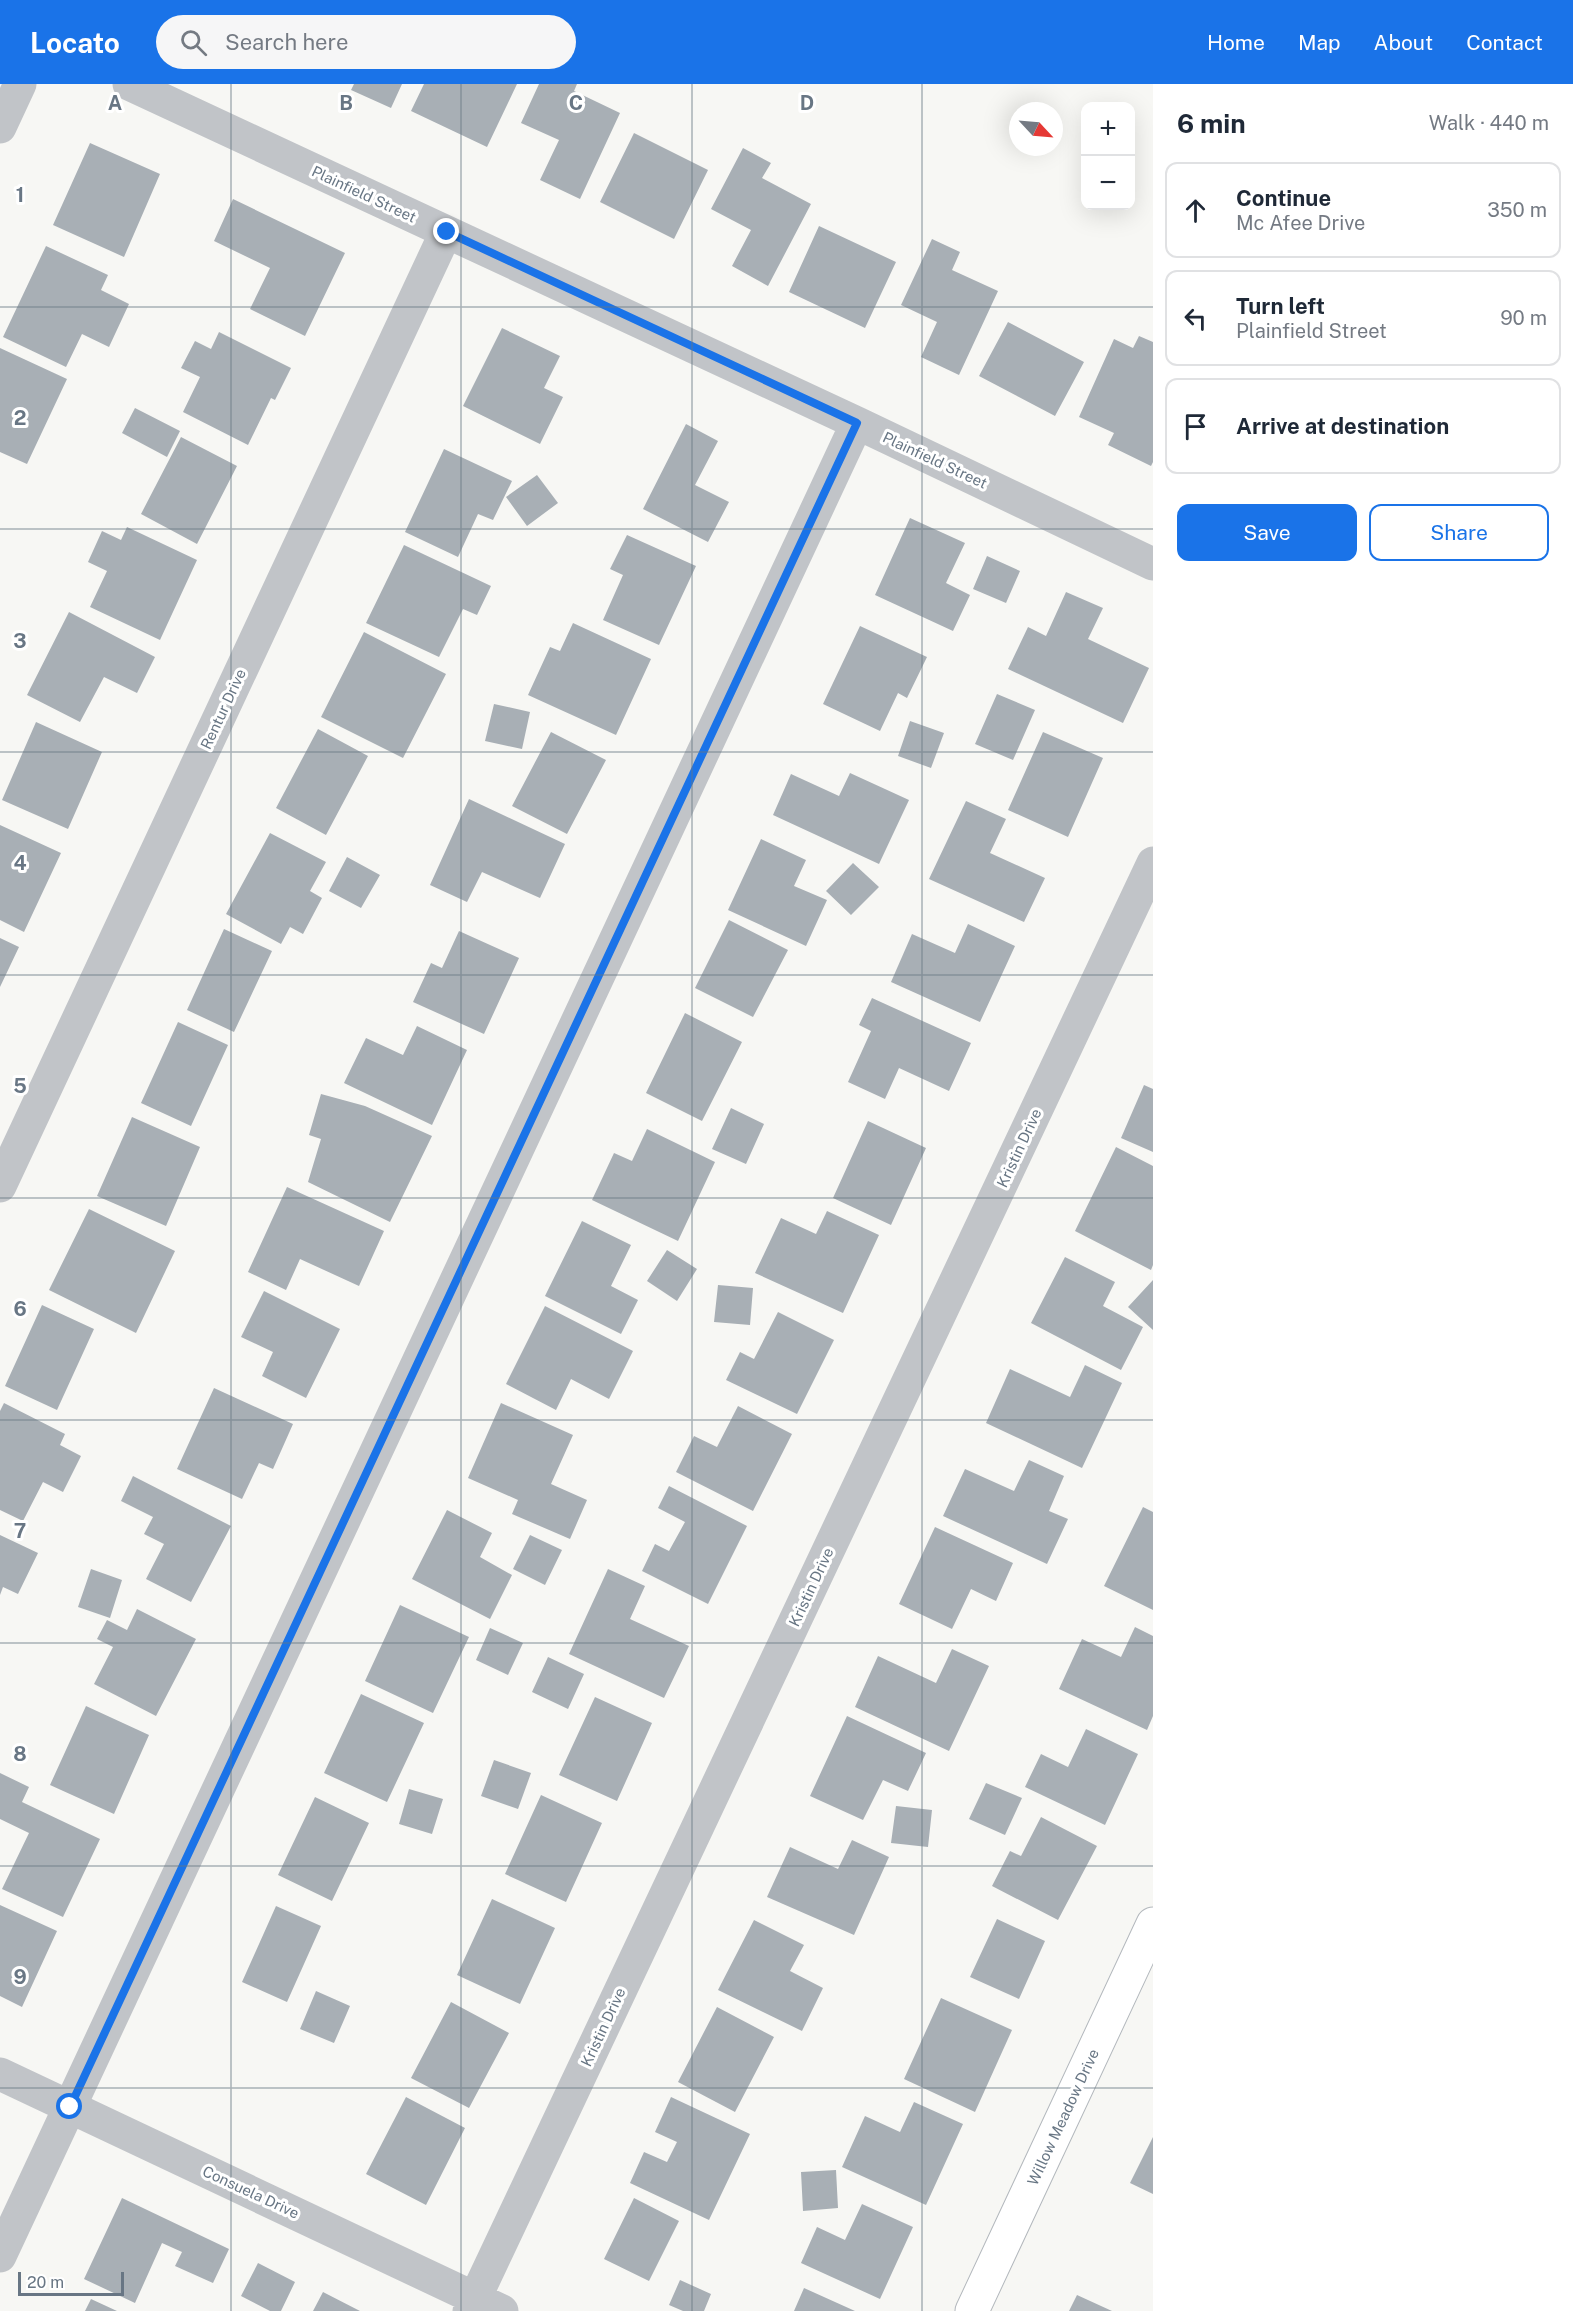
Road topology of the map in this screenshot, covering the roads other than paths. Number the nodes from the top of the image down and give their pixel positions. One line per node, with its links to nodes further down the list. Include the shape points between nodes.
1 (20, 84): 3 (street)
2 (129, 84): 4 (street, Plainfield Street)
3 (0, 127)
4 (447, 232): 5 (street, Plainfield Street); 8 (street, Rentur Drive)
5 (857, 423): 6 (street, Plainfield Street); 11 (street)
6 (1153, 564)
7 (1153, 863): 13 (street, Kristin Drive)
8 (0, 1186)
9 (1153, 1924): 14 (street, Willow Meadow Drive)
10 (0, 2074): 11 (street, Consuela Drive)
11 (70, 2107): 12 (street); 13 (street, Consuela Drive)
12 (0, 2256)
13 (482, 2307)
14 (972, 2311)

